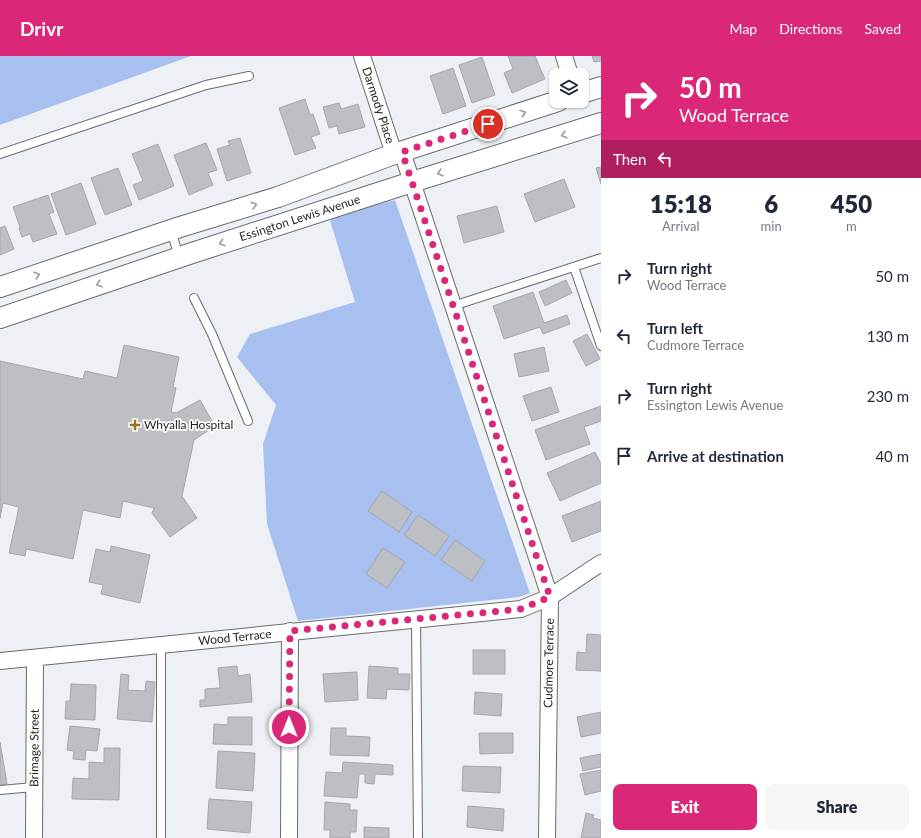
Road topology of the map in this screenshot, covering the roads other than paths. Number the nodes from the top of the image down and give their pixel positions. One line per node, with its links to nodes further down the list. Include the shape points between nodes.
1 (362, 56): 9 (street, Darmody Place)
2 (564, 56): 3 (street)
3 (568, 68)
4 (250, 76): 10 (lane, via 206,85)
5 (601, 87): 6 (street)
6 (589, 91)
7 (549, 104): 9 (street, one-way to 7)
8 (601, 123): 11 (street, Essington Lewis Avenue, one-way to 11)
9 (398, 153): 11 (street, Cudmore Terrace); 12 (street, one-way to 9, via 278,197)
10 (0, 154)
11 (412, 182): 13 (street, Essington Lewis Avenue, one-way to 13); 18 (street, Cudmore Terrace)
12 (171, 230): 13 (lane); 16 (street, one-way to 12)
13 (179, 257): 19 (street, Essington Lewis Avenue, one-way to 19)
14 (601, 258): 15 (lane)
15 (574, 267): 18 (lane); 20 (lane)
16 (0, 287)
17 (194, 298): 21 (lane, via 212,334)
18 (453, 306): 23 (street, Cudmore Terrace)
19 (0, 318)
20 (601, 346)
21 (248, 421)
22 (601, 563): 23 (street, Wood Terrace)
23 (550, 597): 24 (street, Wood Terrace, via 521,609); 35 (street, Cudmore Terrace)
24 (416, 619): 25 (street, Wood Terrace); 34 (lane)
25 (290, 631): 26 (street, Wood Terrace); 33 (street)
26 (161, 644): 27 (street, Wood Terrace); 32 (lane)
27 (35, 658): 28 (street, Wood Terrace); 29 (street, Brimage Street)
28 (0, 661)
29 (34, 787): 30 (lane); 31 (street, Brimage Street)
30 (0, 790)
31 (34, 838)
32 (161, 838)
33 (289, 838)
34 (418, 838)
35 (547, 838)

